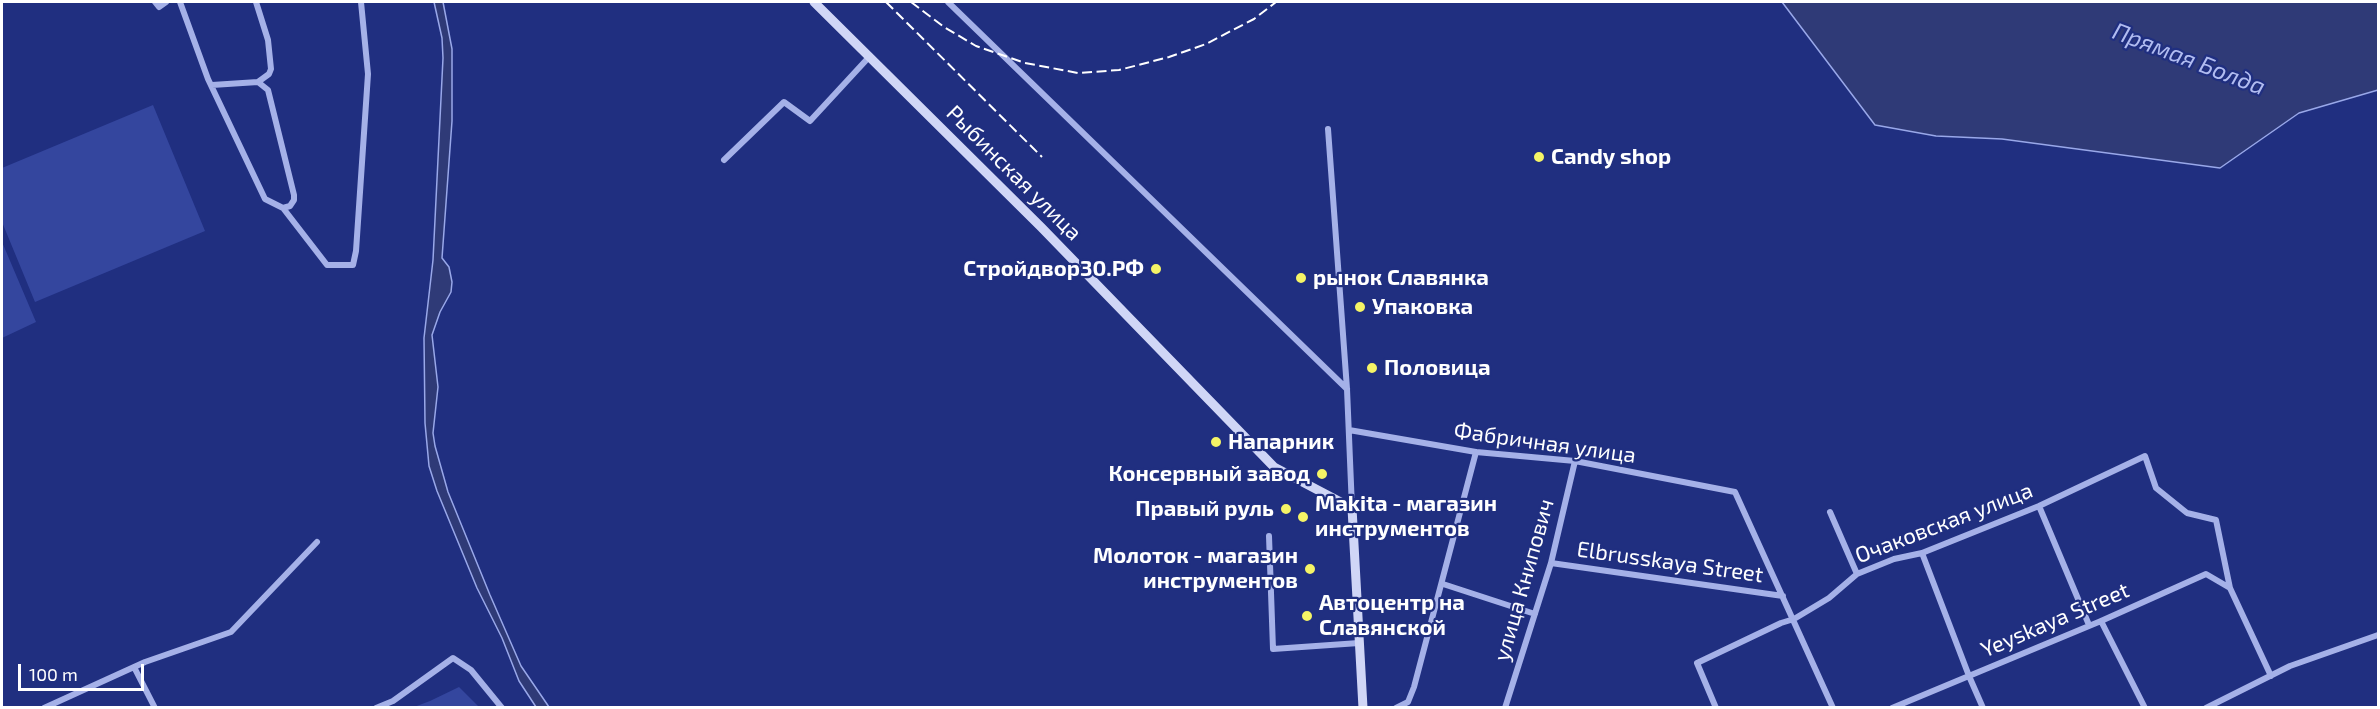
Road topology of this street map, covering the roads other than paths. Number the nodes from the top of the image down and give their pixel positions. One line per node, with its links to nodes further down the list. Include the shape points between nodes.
1 (155, 2): 2 (street, via 159,8)
2 (166, 2)
3 (180, 2): 10 (street)
4 (256, 2): 9 (street, via 268,40 271,69)
5 (361, 2): 13 (street, via 368,74 353,266 327,265)
6 (814, 2): 8 (main road, Рыбинская улица)
7 (948, 2): 14 (street)
8 (870, 56): 12 (street, via 810,121 783,102); 19 (main road, Рыбинская улица, via 1274,467)
9 (258, 82): 10 (street); 13 (street, via 268,90 294,195 290,206)
10 (212, 85): 13 (street, via 265,199)
11 (1328, 129): 14 (street)
12 (724, 160)
13 (283, 208)
14 (1347, 389): 15 (street)
15 (1349, 430): 16 (street, Фабричная улица); 19 (street)
16 (1476, 452): 17 (street, Фабричная улица); 26 (street)
17 (1575, 461): 24 (street, улица Книпович); 28 (street, Фабричная улица, via 1735,492)
18 (2039, 506): 23 (street, Очаковская улица); 27 (street, Очаковская улица, via 2145,456 2156,488 2187,513 2216,520); 32 (street)
19 (1352, 508): 34 (main road)
20 (1830, 512): 25 (street)
21 (1269, 536): 34 (street, via 1273,649)
22 (317, 542): 35 (street, via 231,632)
23 (1922, 553): 25 (street, Очаковская улица); 36 (street)
24 (1551, 563): 28 (street, Elbrusskaya Street); 29 (street, улица Книпович)
25 (1857, 574): 30 (street, Очаковская улица, via 1829,598)
26 (1443, 584): 29 (street); 43 (street, via 1414,687 1408,702)
27 (2230, 588): 31 (street, Yeyskaya Street, via 2206,574); 37 (street)
28 (1783, 596): 30 (street)
29 (1535, 614): 44 (street, улица Книпович)
30 (1794, 619): 45 (street, Очаковская улица, via 1697,663); 46 (street)
31 (2102, 621): 32 (street, Yeyskaya Street); 49 (street)
32 (2089, 625): 36 (street, Yeyskaya Street)
33 (2379, 635): 37 (street)
34 (1359, 643): 42 (main road)
35 (134, 667): 38 (street); 39 (street)
36 (1969, 676): 47 (street, Yeyskaya Street); 48 (street)
37 (2271, 676): 50 (street)
38 (44, 708)
39 (156, 708)
40 (376, 708): 41 (street, via 393,701 453,658 471,670)
41 (502, 708)
42 (1363, 708)
43 (1396, 708)
44 (1505, 708)
45 (1716, 708)
46 (1833, 708)
47 (1892, 708)
48 (1983, 708)
49 (2145, 708)
50 (2206, 708)

